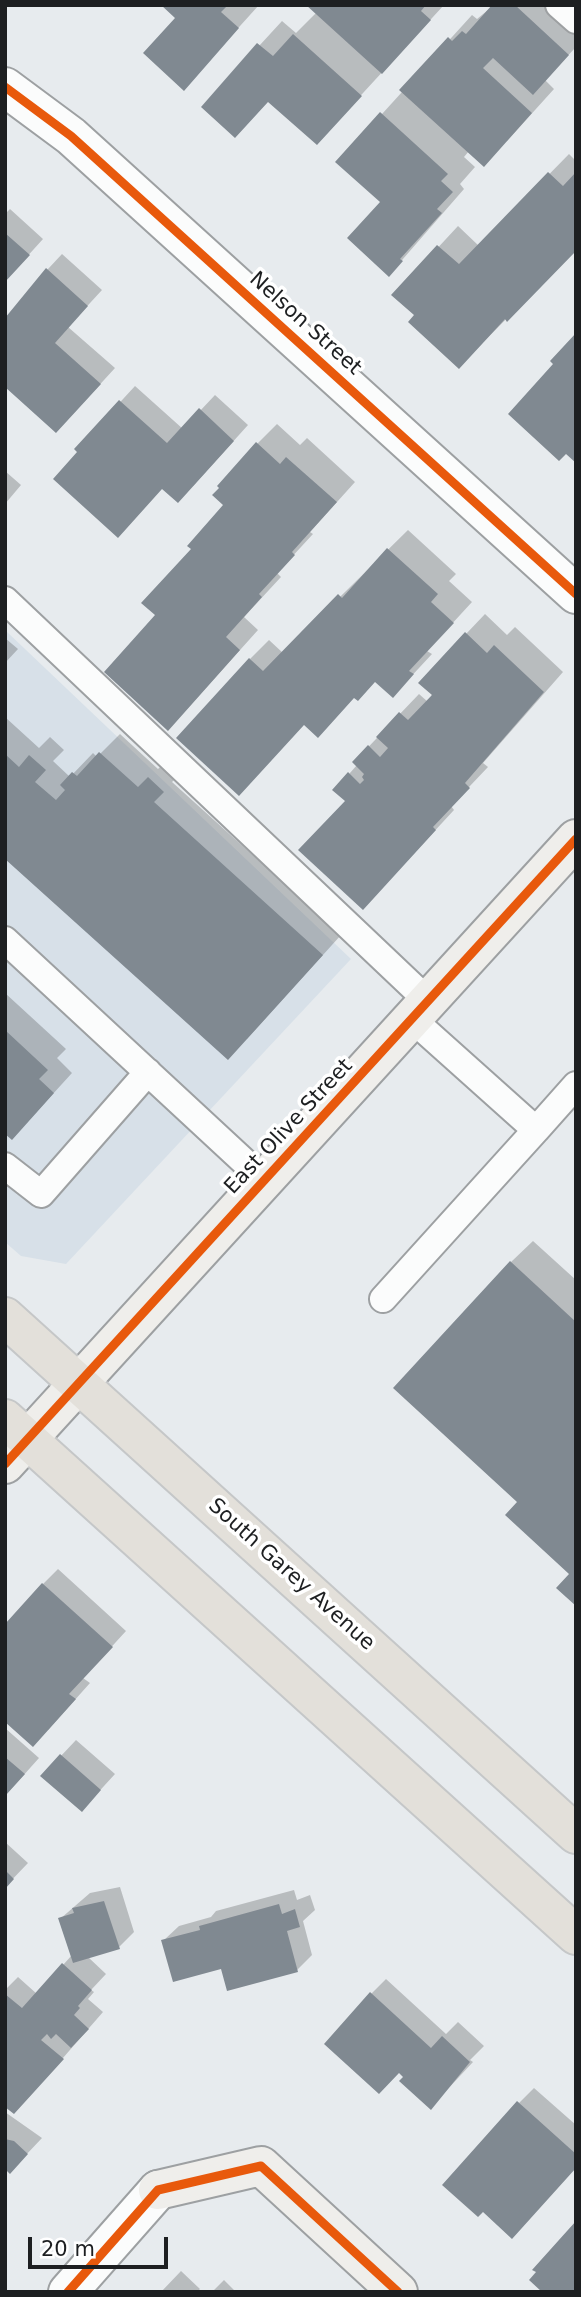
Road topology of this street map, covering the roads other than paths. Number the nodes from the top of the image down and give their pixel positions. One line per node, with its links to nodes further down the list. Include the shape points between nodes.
1 (559, 5): 2 (lane)
2 (576, 20)
3 (5, 87): 4 (street, Nelson Street, via 71,136)
4 (576, 594)
5 (5, 600): 8 (lane)
6 (576, 839): 8 (street, East Olive Street)
7 (5, 940): 9 (lane)
8 (420, 1010): 11 (lane); 13 (street, East Olive Street)
9 (149, 1072): 12 (lane, via 41,1194); 13 (lane)
10 (576, 1085): 11 (lane)
11 (536, 1130): 14 (lane)
12 (5, 1166)
13 (264, 1180): 16 (street, East Olive Street)
14 (383, 1299)
15 (5, 1317): 16 (main road, South Garey Avenue)
16 (78, 1384): 17 (street, East Olive Street); 18 (main road, South Garey Avenue)
17 (13, 1441): 19 (main road)
18 (576, 1834)
19 (576, 1935)
20 (68, 2292): 21 (street, via 158,2190 261,2166)
21 (398, 2292)

